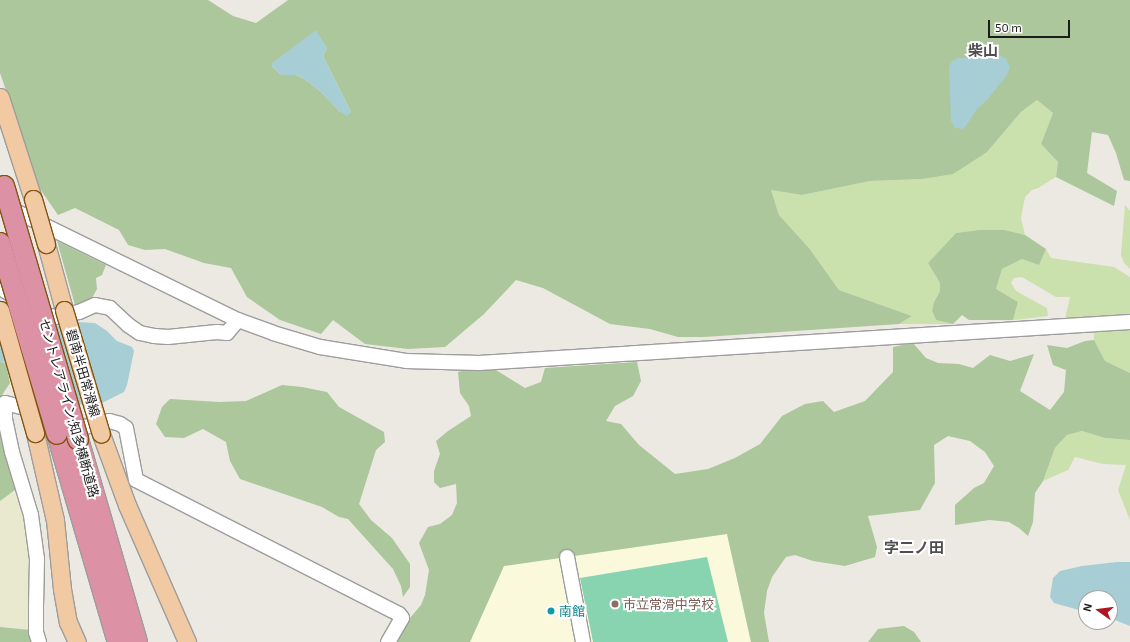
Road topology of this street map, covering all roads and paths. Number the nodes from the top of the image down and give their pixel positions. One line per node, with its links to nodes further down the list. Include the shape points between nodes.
1 (0, 97): 13 (main road, 碧南半田常滑線, bridge, via 33,199 101,434 127,505)
2 (1, 188): 6 (street); 12 (highway, セントレアライン;知多横断道路, bridge)
3 (0, 243): 11 (highway, セントレアライン;知多横断道路, bridge)
4 (0, 288): 6 (street, via 47,316 79,312 95,305 110,308 140,333 154,336 228,333)
5 (0, 310): 10 (main road, bridge, via 35,433 55,520 68,622)
6 (238, 320): 7 (street, via 273,334 320,347 406,361 480,363)
7 (1130, 322)
8 (567, 557): 15 (street)
9 (39, 642): 14 (street, via 36,632 37,559 31,514 12,452 5,419 5,403 57,416 77,426 86,427 108,421 120,424 126,428 136,480 399,614 402,618)
10 (77, 642)
11 (118, 642)
12 (137, 642)
13 (187, 642)
14 (388, 642)
15 (584, 642)

